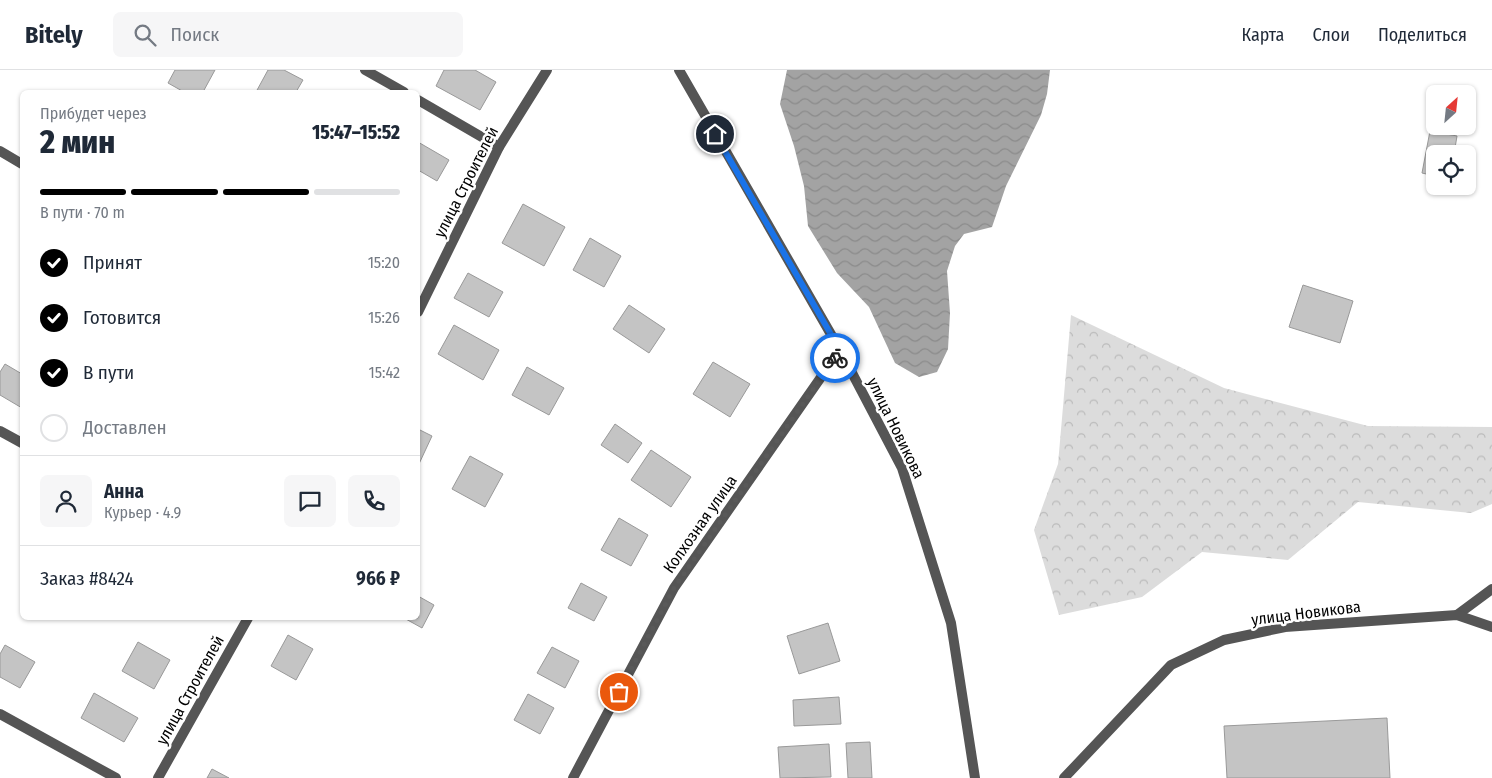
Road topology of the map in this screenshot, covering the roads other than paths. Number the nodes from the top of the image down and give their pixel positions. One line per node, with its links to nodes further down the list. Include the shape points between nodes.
1 (365, 70): 4 (street)
2 (547, 70): 6 (street, улица Строителей)
3 (679, 70): 10 (street, улица Новикова)
4 (400, 90)
5 (420, 101): 6 (street)
6 (499, 147): 9 (street, улица Строителей)
7 (0, 151): 8 (street)
8 (20, 163)
9 (420, 308)
10 (840, 350): 20 (street, Колхозная улица, via 674,588); 21 (street, улица Новикова, via 902,468 951,622)
11 (0, 431): 12 (street)
12 (20, 442)
13 (1492, 589): 14 (street)
14 (1457, 614): 16 (street); 22 (street, улица Новикова, via 1285,627 1224,640 1171,665)
15 (247, 620): 19 (street, улица Строителей)
16 (1492, 627)
17 (0, 714): 18 (street)
18 (116, 778)
19 (158, 778)
20 (573, 778)
21 (975, 778)
22 (1064, 778)

